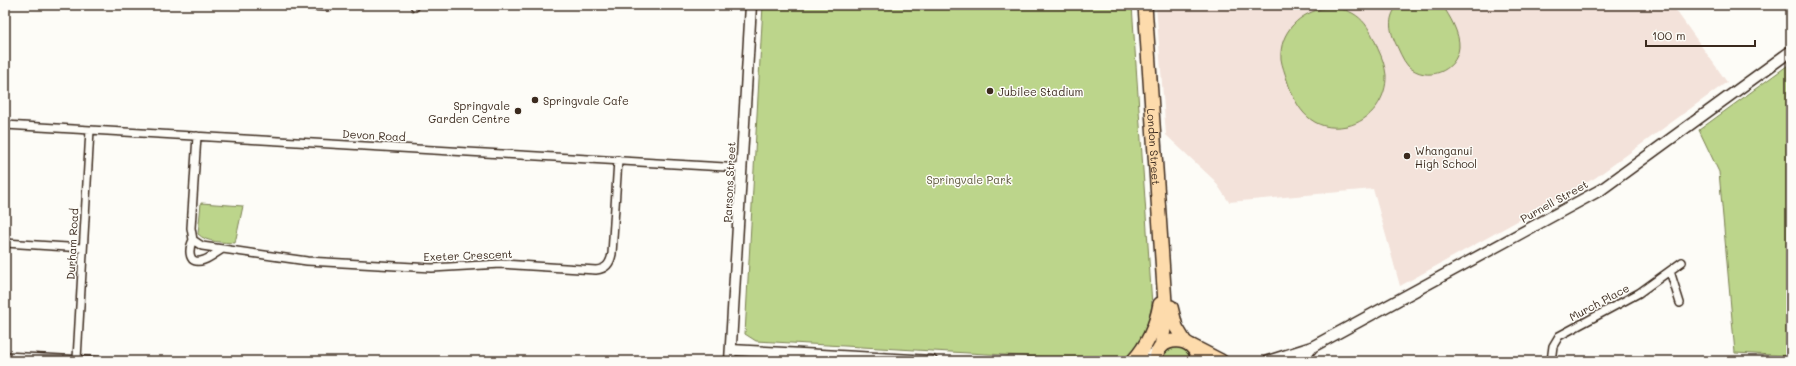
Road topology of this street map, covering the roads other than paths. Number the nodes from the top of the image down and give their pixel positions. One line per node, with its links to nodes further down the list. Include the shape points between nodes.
1 (293, 5): 4 (street)
2 (751, 5): 10 (main road, Parsons Street)
3 (1145, 5): 17 (highway, London Street)
4 (326, 7)
5 (1791, 50): 20 (main road, Purnell Street, via 1602,189)
6 (5, 126): 7 (street, Devon Road)
7 (90, 130): 8 (street, Devon Road); 13 (street, Durham Road)
8 (197, 136): 9 (street, Devon Road); 11 (street, via 190,228)
9 (618, 160): 10 (street, Devon Road); 14 (street, Exeter Crescent, via 612,254 610,262 602,269 501,264 432,268 307,261)
10 (742, 168): 21 (main road, Parsons Street)
11 (193, 240): 14 (street, Exeter Crescent, via 202,246); 14 (street, via 189,255 193,260 205,260)
12 (5, 243): 13 (street)
13 (83, 248): 24 (street, Durham Road)
14 (221, 250)
15 (1682, 262): 16 (street, Murch Place)
16 (1670, 271): 18 (street); 34 (street, Murch Place, via 1639,293 1560,336 1553,346)
17 (1163, 289): 19 (highway, London Street, via 1176,328); 22 (highway, London Street, via 1166,318); 28 (highway, via 1153,330)
18 (1680, 303)
19 (1189, 344): 22 (highway, via 1172,341); 30 (highway, London Street, via 1196,351); 31 (highway)
20 (1312, 347): 32 (main road, Purnell Street); 33 (main road, Purnell Street)
21 (731, 350): 26 (main road, Parsons Street); 27 (main road)
22 (1159, 353): 29 (main road)
23 (5, 356): 24 (street)
24 (77, 359): 25 (street)
25 (102, 361)
26 (730, 361)
27 (932, 361)
28 (1133, 361)
29 (1140, 361)
30 (1198, 361)
31 (1220, 361)
32 (1268, 361)
33 (1298, 361)
34 (1551, 361)

